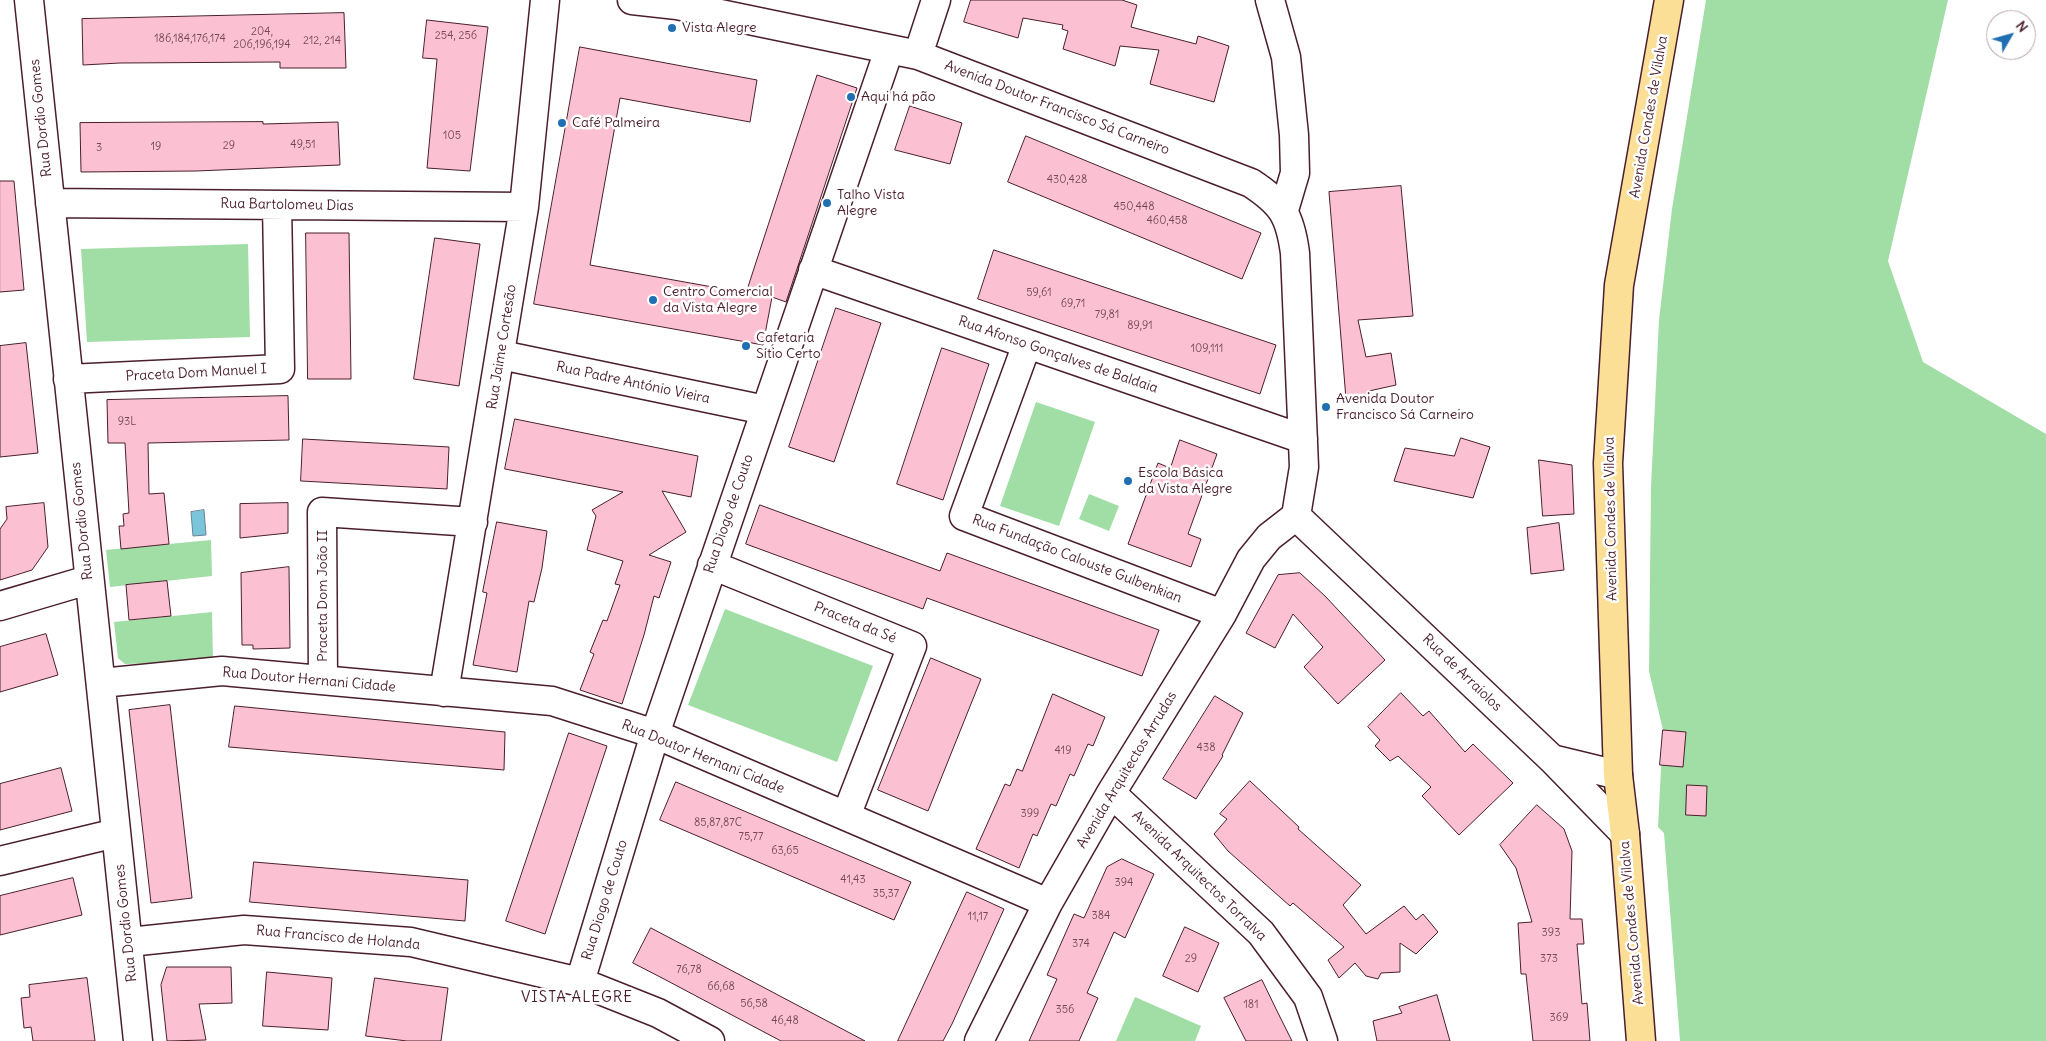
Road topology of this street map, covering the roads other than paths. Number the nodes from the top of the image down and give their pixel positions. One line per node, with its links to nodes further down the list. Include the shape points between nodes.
1 (29, 0): 9 (street, Rua Dordio Gomes)
2 (545, 0): 11 (street, Rua Jaime Cortesão)
3 (632, 0): 7 (street, Avenida Doutor Francisco Sá Carneiro, via 677,6)
4 (936, 0): 8 (street)
5 (1270, 0): 12 (street, via 1286,57 1294,134 1295,173)
6 (1669, 0): 30 (main road, Avenida Condes de Vilalva, via 1620,285 1608,453)
7 (889, 50): 8 (street, Avenida Doutor Francisco Sá Carneiro); 13 (street, Rua Diogo de Couto)
8 (918, 56): 12 (street, Avenida Doutor Francisco Sá Carneiro, via 1251,183)
9 (50, 202): 10 (street, Rua Bartolomeu Dias); 16 (street, Rua Dordio Gomes)
10 (277, 205): 11 (street, Rua Bartolomeu Dias); 16 (street, Praceta Dom Manuel I, via 280,369)
11 (524, 207): 15 (street, Rua Jaime Cortesão)
12 (1284, 210): 18 (street, Avenida Doutor Francisco Sá Carneiro, via 1292,228 1295,253)
13 (813, 270): 14 (street, Rua Afonso Gonçalves de Baldaia); 17 (street, Rua Diogo de Couto)
14 (1027, 344): 18 (street, Rua Afonso Gonçalves de Baldaia); 24 (street, Rua Fundação Calouste Gulbenkian, via 964,516)
15 (500, 355): 17 (street, Rua Padre António Vieira); 20 (street, Rua Jaime Cortesão)
16 (68, 379): 22 (street, Rua Dordio Gomes)
17 (765, 410): 21 (street, Rua Diogo de Couto)
18 (1303, 439): 19 (street, Avenida Doutor Francisco Sá Carneiro, via 1303,482)
19 (1296, 516): 24 (street, Avenida Arquitectos Arrudas, via 1259,546); 29 (street, Rua de Arraiolos)
20 (473, 522): 25 (street, Praceta Dom João II, via 322,512); 27 (street, Rua Jaime Cortesão)
21 (712, 565): 28 (street, Rua Diogo de Couto); 32 (street, Praceta da Sé, via 912,646)
22 (88, 580): 23 (street); 26 (street, Rua Dordio Gomes)
23 (0, 606)
24 (1222, 614): 31 (street, Avenida Arquitectos Arrudas)
25 (323, 680): 26 (street, Rua Doutor Hernani Cidade, via 222,671); 27 (street, Rua Doutor Hernani Cidade)
26 (100, 683): 33 (street, Rua Dordio Gomes)
27 (444, 692): 28 (street, Rua Doutor Hernani Cidade, via 552,701)
28 (655, 734): 32 (street, Rua Doutor Hernani Cidade); 38 (street, Rua Diogo de Couto)
29 (1552, 759): 30 (street); 34 (street, Rua de Arraiolos)
30 (1618, 775): 34 (main road, Avenida Condes de Vilalva)
31 (1112, 794): 36 (street, Avenida Arquitectos Arrudas); 42 (street, Avenida Arquitectos Torralva, via 1261,932 1308,997)
32 (846, 816): 36 (street, Rua Doutor Hernani Cidade)
33 (116, 833): 35 (street); 37 (street, Rua Dordio Gomes)
34 (1625, 834): 43 (main road, Avenida Condes de Vilalva)
35 (0, 861)
36 (1048, 902): 41 (street, Avenida Arquitectos Arrudas)
37 (129, 942): 38 (street, Rua Francisco de Holanda, via 244,930 411,942); 39 (street, Rua Dordio Gomes)
38 (580, 982): 40 (street, Rua Francisco de Holanda, via 658,1013)
39 (138, 1041)
40 (710, 1041)
41 (979, 1041)
42 (1323, 1041)
43 (1641, 1041)

